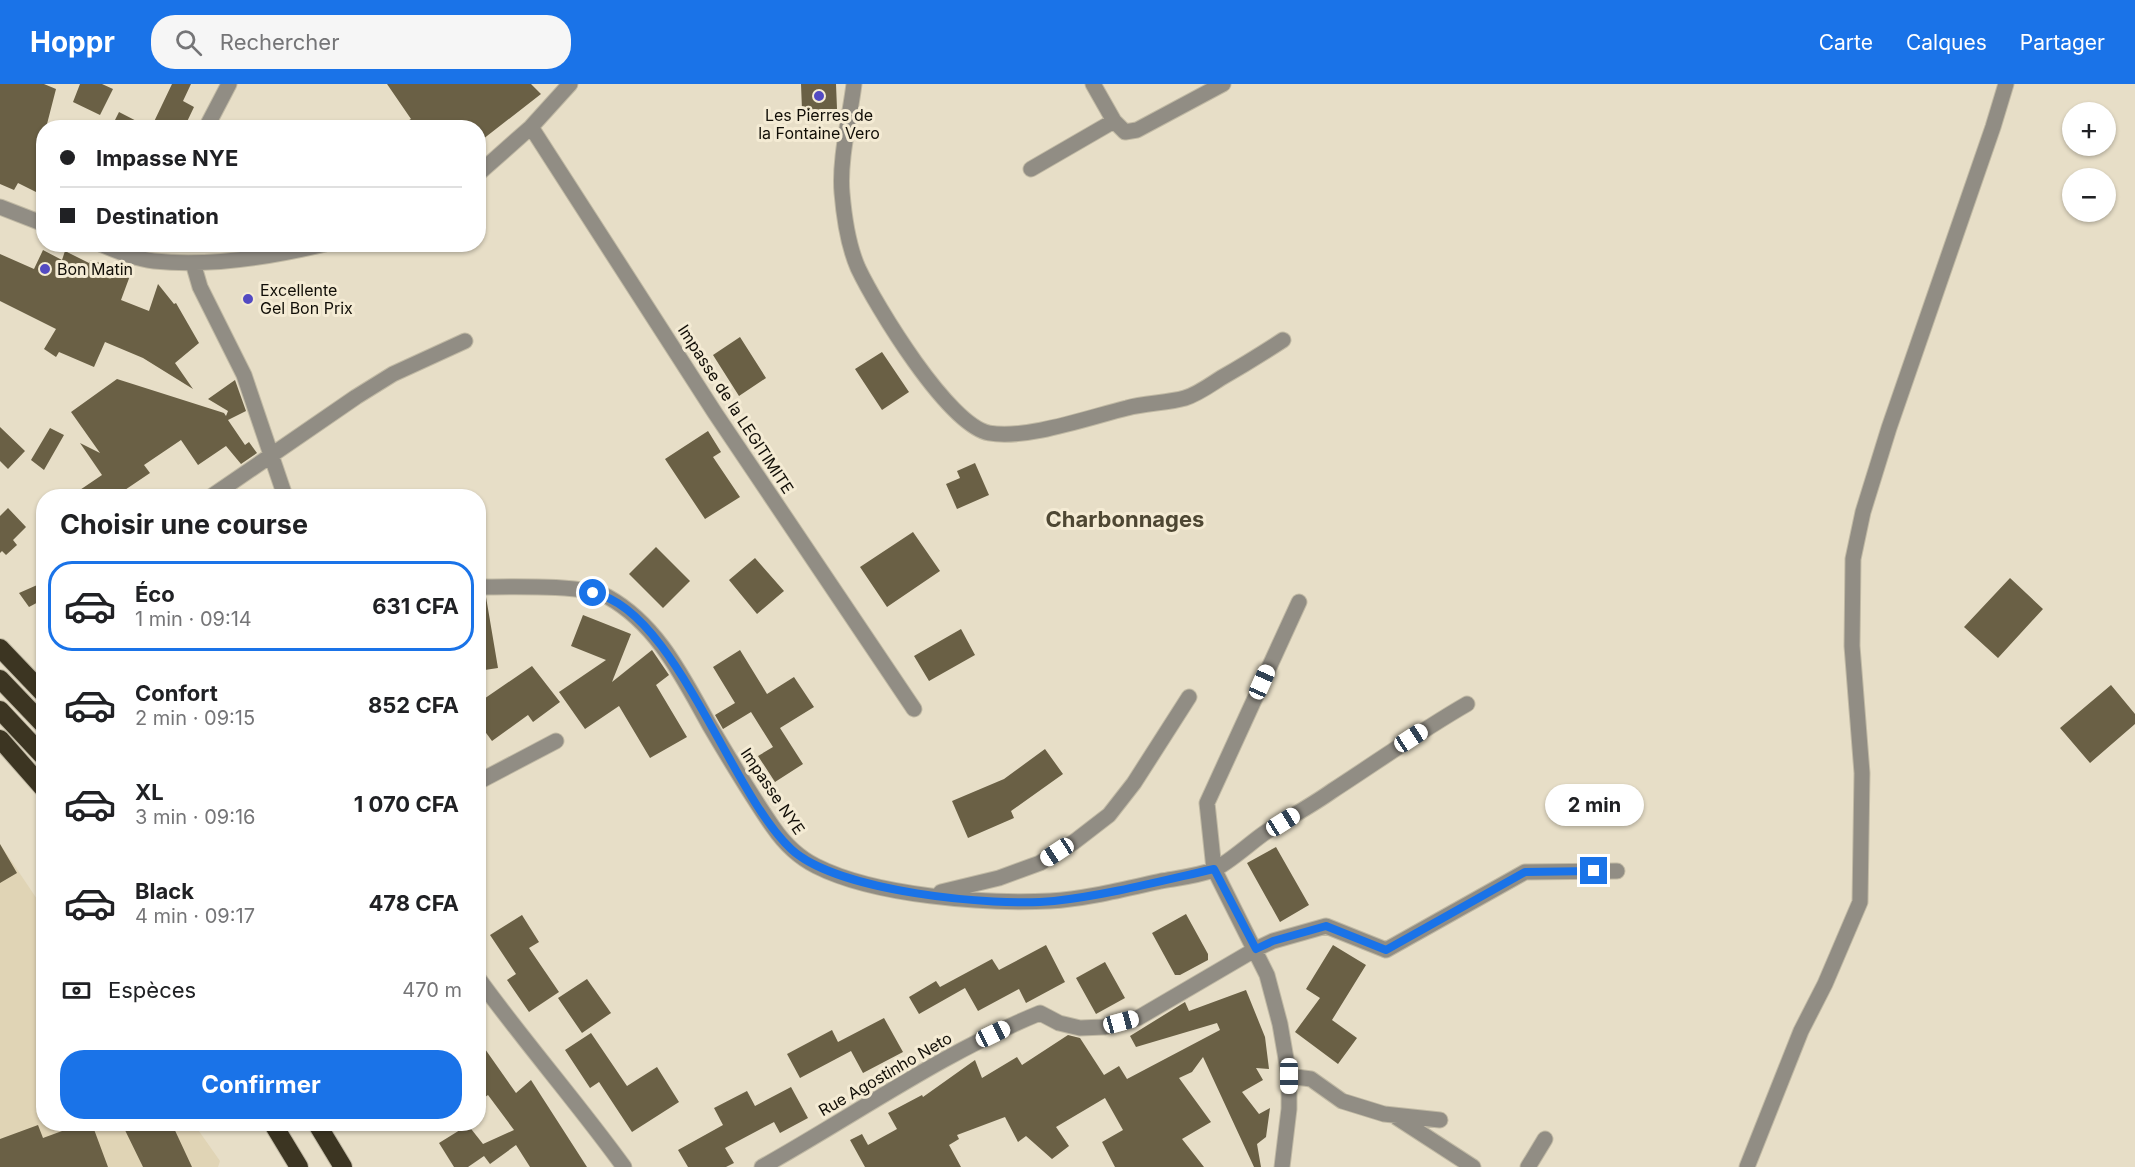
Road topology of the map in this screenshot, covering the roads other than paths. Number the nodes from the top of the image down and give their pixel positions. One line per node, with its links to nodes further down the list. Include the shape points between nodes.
1 (229, 84): 7 (street)
2 (570, 84): 9 (street)
3 (854, 84): 19 (street, via 842,190 846,226 858,266 908,353 967,423 988,433 1015,433 1185,398)
4 (1093, 84): 8 (street)
5 (1223, 84): 8 (street, via 1137,130 1125,132)
6 (2006, 84): 57 (street, via 1889,428 1853,559 1852,646 1862,773 1860,902 1801,1031)
7 (210, 120)
8 (1114, 121): 11 (street)
9 (531, 127): 10 (street); 32 (street, Impasse de la LEGITIMITE, via 715,413)
10 (486, 167)
11 (1031, 169)
12 (0, 207): 13 (street)
13 (36, 221)
14 (124, 252): 17 (street)
15 (153, 252): 17 (street)
16 (283, 252): 18 (street)
17 (151, 261): 18 (street)
18 (193, 263): 21 (street, via 200,287 244,375)
19 (1283, 340)
20 (465, 341): 21 (street, via 393,374)
21 (271, 454): 22 (street); 23 (street)
22 (222, 489)
23 (283, 489)
24 (486, 586): 41 (street, Impasse NYE, via 555,588 605,595 626,609 653,634 675,663 735,768 774,829 792,849 818,867 852,879)
25 (1299, 602): 39 (street, via 1207,803)
26 (0, 648): 28 (highway)
27 (0, 679): 33 (highway)
28 (36, 686)
29 (1189, 697): 41 (street, via 1109,815 1074,842 1040,863 999,878)
30 (1467, 704): 39 (street)
31 (0, 710): 36 (highway)
32 (914, 710)
33 (36, 717)
34 (0, 739): 38 (highway)
35 (556, 741): 37 (street)
36 (36, 748)
37 (486, 779)
38 (36, 780)
39 (1214, 869): 41 (street, Impasse NYE, via 1052,901); 42 (street)
40 (1617, 871): 42 (street, Rue Agostinho Neto, via 1525,872 1386,950 1326,926)
41 (929, 895)
42 (1256, 949): 44 (street, via 1280,1024); 53 (street, Rue Agostinho Neto, via 1138,1018 1104,1027 1080,1028 1059,1023 1040,1012 901,1084)
43 (486, 989): 52 (street)
44 (1289, 1076): 45 (street, via 1311,1079 1342,1101); 54 (street)
45 (1393, 1115): 46 (street); 55 (street)
46 (1440, 1120)
47 (277, 1131): 50 (highway)
48 (321, 1131): 51 (highway)
49 (1545, 1139): 56 (street)
50 (299, 1167)
51 (343, 1167)
52 (624, 1167)
53 (762, 1167)
54 (1282, 1167)
55 (1473, 1167)
56 (1528, 1167)
57 (1747, 1167)

